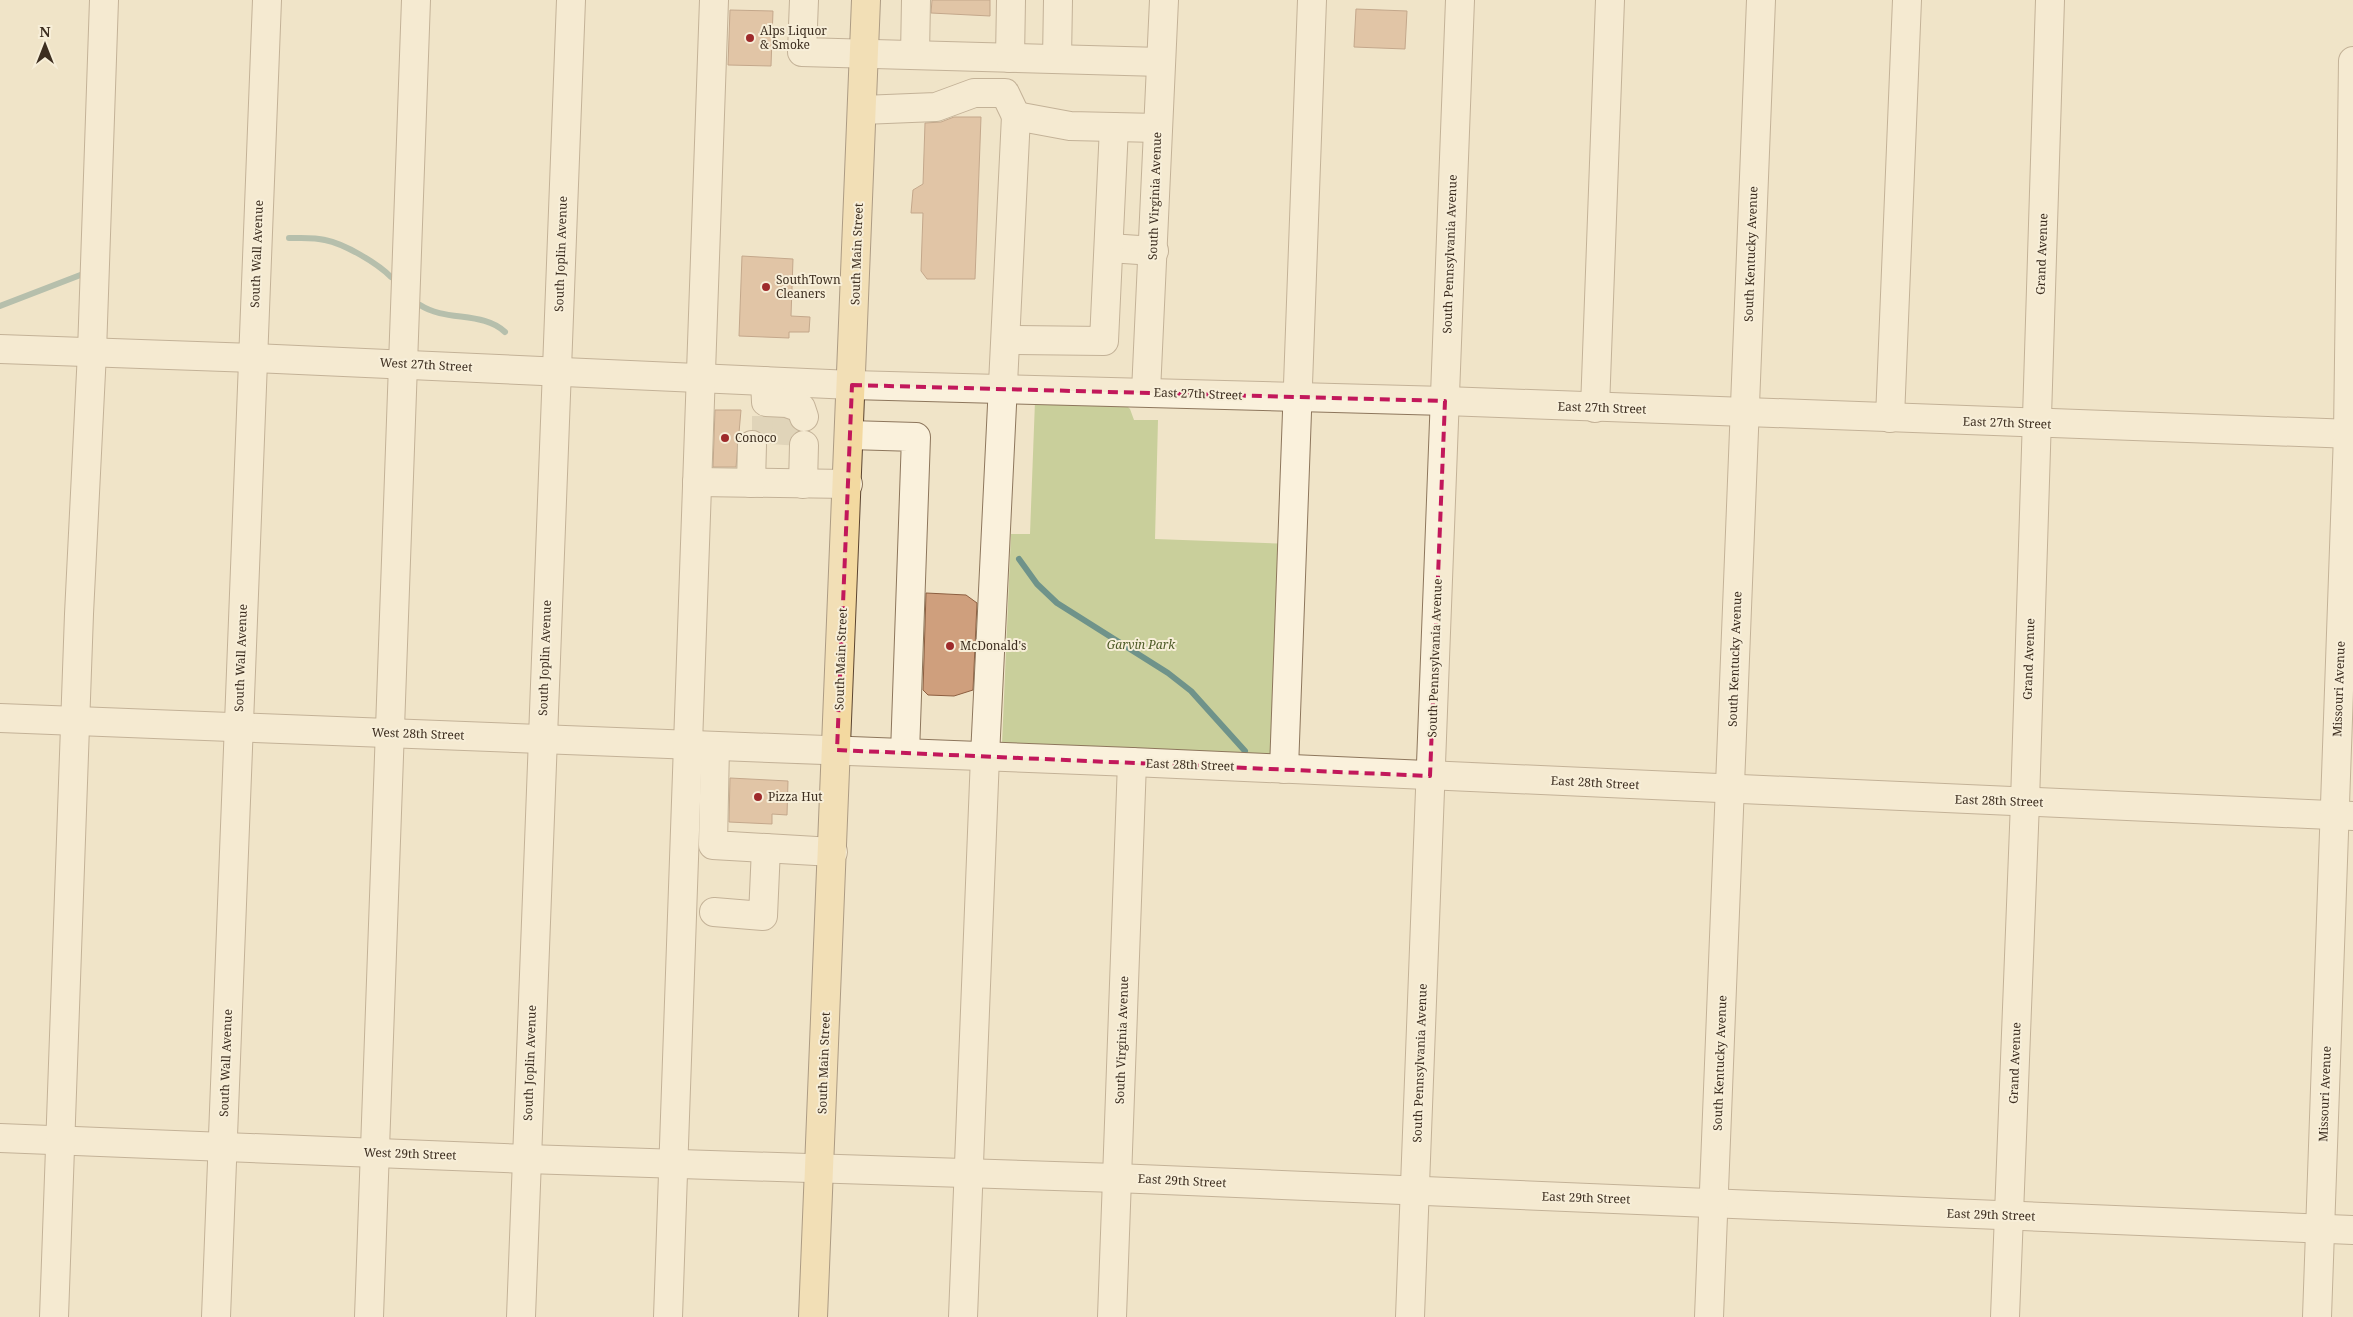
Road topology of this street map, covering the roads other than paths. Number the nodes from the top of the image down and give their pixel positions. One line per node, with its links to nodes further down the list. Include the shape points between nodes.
1 (104, 0): 32 (street)
2 (267, 0): 33 (street, South Wall Avenue)
3 (416, 0): 34 (street)
4 (571, 0): 35 (street, South Joplin Avenue)
5 (714, 0): 36 (street)
6 (804, 0): 18 (street, via 802,52)
7 (866, 0): 18 (main road, South Main Street)
8 (916, 0): 19 (street)
9 (1011, 0): 20 (street)
10 (1058, 0): 21 (street)
11 (1164, 0): 23 (street, South Virginia Avenue)
12 (1312, 0): 40 (street)
13 (1460, 0): 41 (street, South Pennsylvania Avenue)
14 (1610, 0): 42 (street)
15 (1761, 0): 43 (street, South Kentucky Avenue)
16 (1906, 0): 44 (street)
17 (2050, 0): 45 (street, Grand Avenue)
18 (864, 54): 19 (street); 24 (main road, South Main Street)
19 (915, 55): 20 (street)
20 (1010, 58): 21 (street)
21 (1057, 59): 23 (street)
22 (2353, 61): 46 (street, Missouri Avenue)
23 (1161, 62): 27 (street, South Virginia Avenue)
24 (862, 110): 25 (street, via 936,107 974,93 1005,93); 37 (main road, South Main Street)
25 (1016, 116): 26 (street, via 1070,126); 30 (street)
26 (1114, 127): 27 (street); 28 (street)
27 (1158, 128): 29 (street, South Virginia Avenue)
28 (1109, 248): 29 (street); 30 (street, via 1104,341)
29 (1154, 250): 39 (street, South Virginia Avenue)
30 (1006, 340): 38 (street)
31 (0, 349): 32 (street, West 27th Street)
32 (92, 352): 33 (street, West 27th Street); 52 (street)
33 (253, 358): 34 (street, West 27th Street); 53 (street, South Wall Avenue)
34 (403, 364): 35 (street, West 27th Street); 54 (street)
35 (556, 372): 36 (street, West 27th Street); 55 (street, South Joplin Avenue)
36 (701, 378): 37 (street, West 27th Street, via 775,408); 48 (street)
37 (852, 385): 38 (street, East 27th Street); 47 (main road, South Main Street)
38 (1004, 388): 39 (street, East 27th Street); 60 (street)
39 (1146, 392): 40 (street, East 27th Street)
40 (1298, 396): 41 (street, East 27th Street); 62 (street)
41 (1445, 401): 42 (street, East 27th Street); 63 (street, South Pennsylvania Avenue)
42 (1595, 408): 43 (street, East 27th Street)
43 (1744, 413): 44 (street, East 27th Street); 64 (street, South Kentucky Avenue)
44 (1890, 418): 45 (street, East 27th Street)
45 (2036, 424): 46 (street, East 27th Street); 65 (street, Grand Avenue)
46 (2350, 434): 66 (street, Missouri Avenue)
47 (850, 435): 50 (main road, South Main Street); 59 (street, via 916,437)
48 (697, 482): 49 (street); 56 (street)
49 (776, 483): 49 (street, via 777,445); 50 (street)
50 (848, 484): 58 (main road, South Main Street)
51 (0, 718): 52 (street, West 28th Street)
52 (76, 720): 53 (street, West 28th Street); 71 (street)
53 (239, 727): 54 (street, West 28th Street); 72 (street, South Wall Avenue)
54 (390, 733): 55 (street, West 28th Street); 73 (street)
55 (542, 739): 56 (street, West 28th Street); 74 (street, South Joplin Avenue)
56 (688, 744): 57 (street, West 28th Street); 75 (street)
57 (715, 746): 58 (street, West 28th Street); 67 (street, via 713,845)
58 (837, 750): 59 (street, East 28th Street); 68 (main road, South Main Street)
59 (905, 753): 60 (street, East 28th Street)
60 (985, 756): 61 (street, East 28th Street); 77 (street)
61 (1132, 762): 62 (street, East 28th Street); 78 (street, South Virginia Avenue)
62 (1284, 769): 63 (street, East 28th Street)
63 (1430, 776): 64 (street, East 28th Street); 79 (street, South Pennsylvania Avenue)
64 (1730, 789): 65 (street, East 28th Street); 80 (street, South Kentucky Avenue)
65 (2025, 802): 66 (street, East 28th Street); 81 (street, Grand Avenue)
66 (2344, 816): 82 (street, Missouri Avenue)
67 (766, 848): 68 (street); 69 (street, via 763,916)
68 (833, 852): 76 (main road, South Main Street)
69 (714, 912)
70 (0, 1138): 71 (street, West 29th Street)
71 (61, 1140): 72 (street, West 29th Street); 84 (street)
72 (223, 1147): 73 (street, West 29th Street); 85 (street, South Wall Avenue)
73 (375, 1153): 74 (street, West 29th Street); 86 (street)
74 (527, 1159): 75 (street, West 29th Street); 87 (street, South Joplin Avenue)
75 (673, 1164): 76 (street, West 29th Street); 88 (street)
76 (820, 1169): 77 (street, East 29th Street); 89 (main road, South Main Street)
77 (969, 1174): 78 (street, East 29th Street); 90 (street)
78 (1116, 1178): 79 (street, East 29th Street); 91 (street, South Virginia Avenue)
79 (1415, 1191): 80 (street, East 29th Street); 92 (street, South Pennsylvania Avenue)
80 (1715, 1203): 81 (street, East 29th Street); 93 (street, South Kentucky Avenue)
81 (2009, 1216): 82 (street, East 29th Street); 94 (street, Grand Avenue)
82 (2320, 1229): 83 (street, East 29th Street); 95 (street, Missouri Avenue)
83 (2353, 1230)
84 (54, 1317)
85 (216, 1317)
86 (369, 1317)
87 (521, 1317)
88 (668, 1317)
89 (813, 1317)
90 (963, 1317)
91 (1112, 1317)
92 (1410, 1317)
93 (1709, 1317)
94 (2006, 1317)
95 (2318, 1317)

